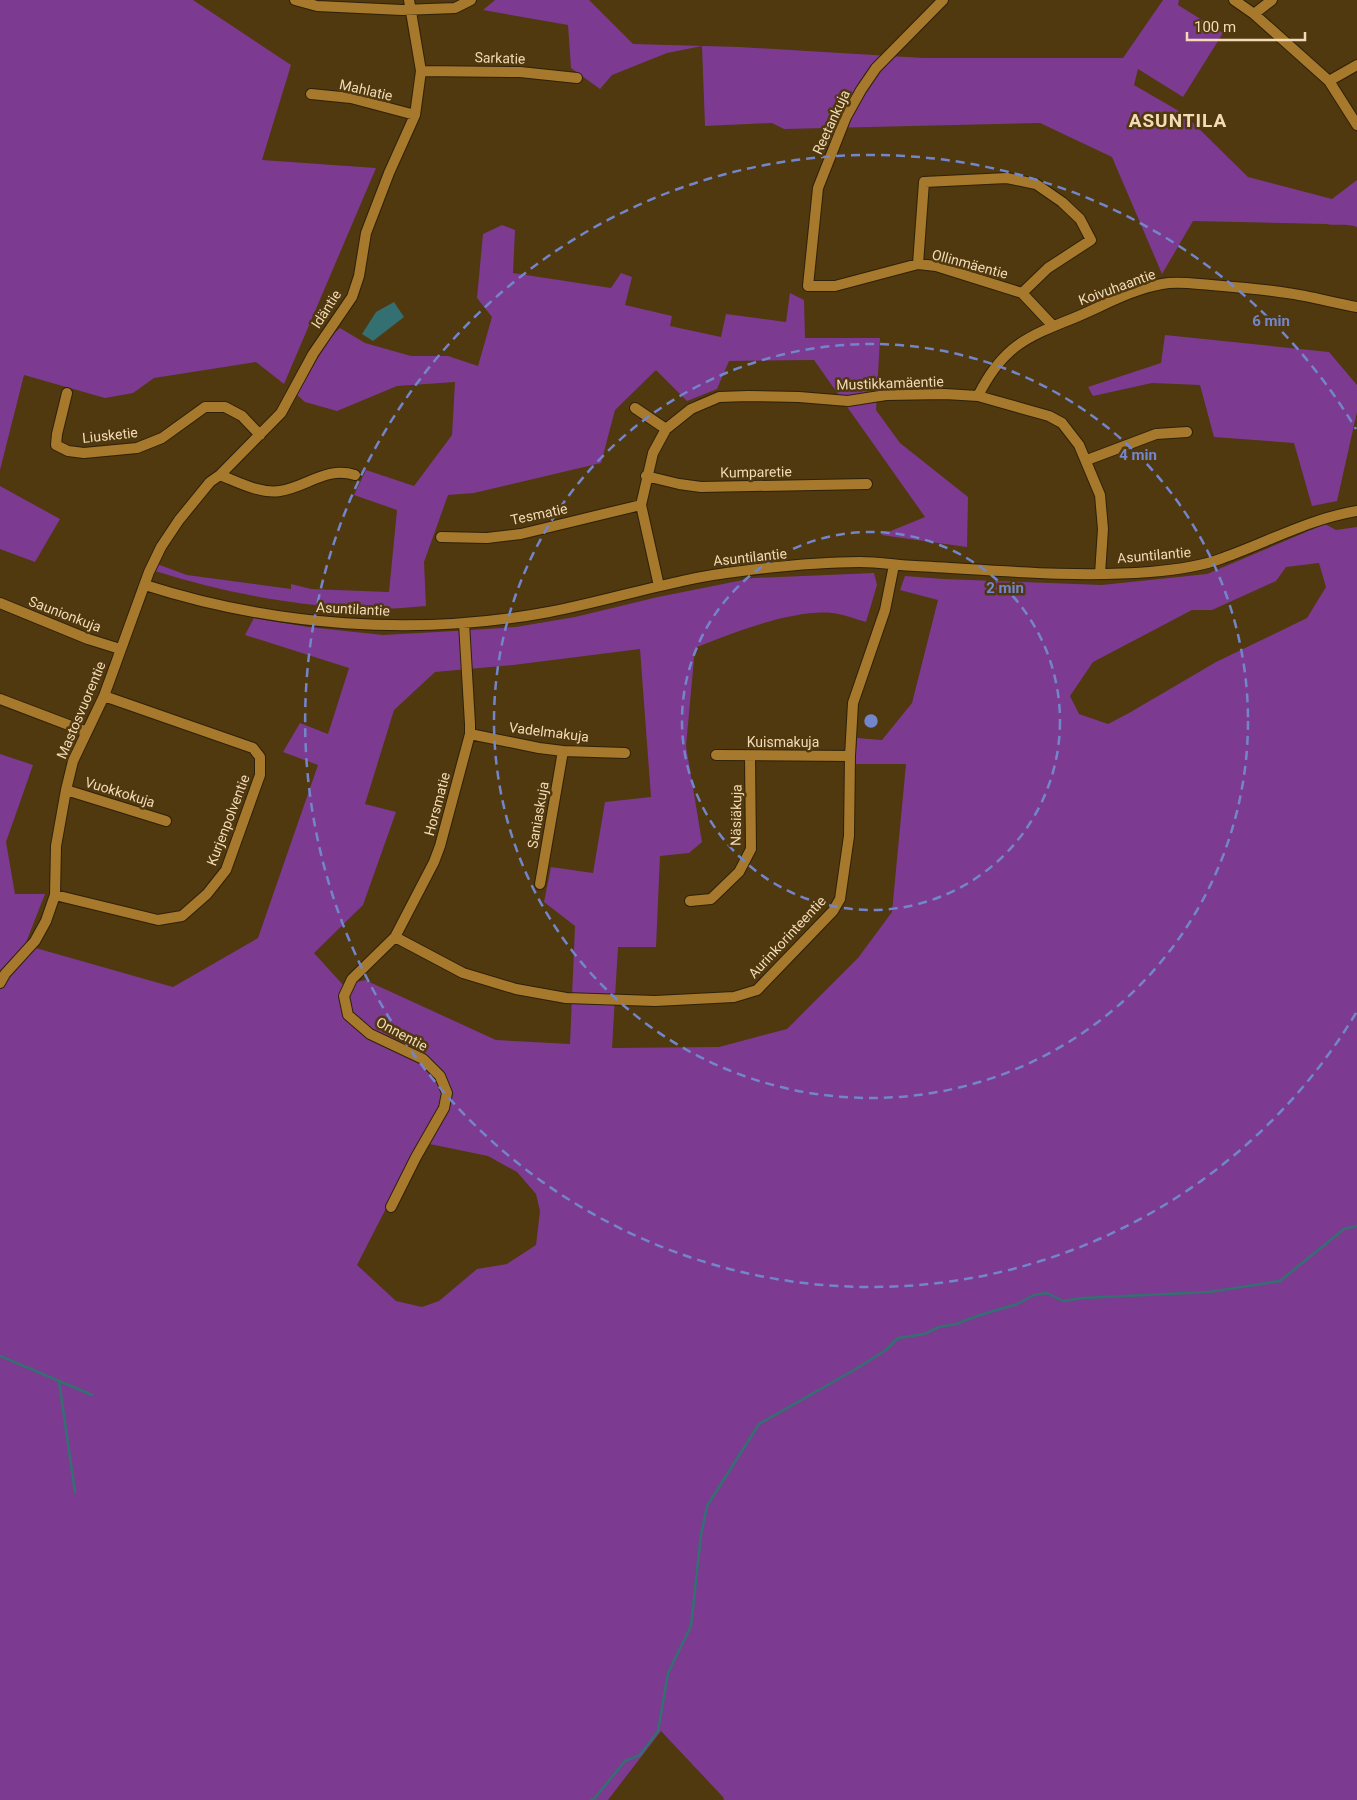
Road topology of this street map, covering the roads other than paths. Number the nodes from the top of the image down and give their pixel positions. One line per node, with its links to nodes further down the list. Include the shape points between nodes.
1 (295, 0): 6 (street, via 317,6)
2 (471, 0): 6 (street, via 455,8)
3 (943, 0): 16 (street, Reetankuja, via 876,68 846,117 818,188)
4 (1234, 0): 7 (street)
5 (1272, 0): 7 (street)
6 (410, 5): 9 (street, Idäntie)
7 (1254, 14): 11 (street)
8 (1357, 65): 11 (street)
9 (421, 71): 10 (street, Sarkatie, via 520,72); 13 (street, Idäntie)
10 (577, 78)
11 (1329, 81): 14 (street)
12 (311, 94): 13 (street, Mahlatie, via 351,98)
13 (415, 115): 25 (street, Idäntie, via 366,233 352,297 313,354 281,414)
14 (1357, 125)
15 (918, 264): 16 (street, Ollinmäentie, via 835,286); 17 (street, Ollinmäentie, via 958,272); 17 (street, via 924,182 1006,178 1036,184 1080,219 1091,240 1048,268)
16 (808, 286)
17 (1022, 293): 19 (street, Ollinmäentie)
18 (1357, 307): 19 (street, Koivuhaantie, via 1288,293 1177,282 1153,286)
19 (1053, 326): 21 (street, Koivuhaantie, via 1010,350 990,374)
20 (67, 393): 25 (street, Liusketie, via 56,445 68,451 84,453 137,448 162,438 205,407 225,406 242,416)
21 (978, 396): 23 (street, Mustikkamäentie, via 922,393 848,401 719,397 691,409); 26 (street, Mustikkamäentie, via 1034,411 1062,423)
22 (635, 408): 23 (street)
23 (666, 429): 29 (street, Mustikkamäentie, via 653,453)
24 (1187, 432): 26 (street, via 1156,434)
25 (260, 435): 27 (street, Idäntie)
26 (1087, 460): 35 (street, Mustikkamäentie, via 1100,495 1103,529)
27 (220, 475): 28 (street, via 269,492 281,491 335,472); 36 (street, Idäntie, via 210,482 161,547)
28 (356, 475)
29 (646, 476): 30 (street, Kumparetie, via 701,487); 31 (street, Mustikkamäentie)
30 (867, 484)
31 (641, 505): 33 (street, Tesmatie, via 521,534 487,538); 37 (street, Mustikkamäentie)
32 (1357, 511): 35 (street, Asuntilantie, via 1298,527 1222,559 1192,567)
33 (441, 536)
34 (894, 565): 35 (street, Asuntilantie, via 1063,575); 37 (street, Asuntilantie, via 858,562 741,571); 49 (street, Aurinkorinteentie, via 885,610 853,702)
35 (1100, 574)
36 (145, 584): 39 (street, Asuntilantie, via 294,619 352,624); 40 (street, Mastosvuorentie)
37 (659, 586): 39 (street, Asuntilantie, via 549,612)
38 (0, 604): 40 (street, Saunionkuja)
39 (464, 623): 44 (street, Horsmatie)
40 (120, 649): 41 (street, Mastosvuorentie)
41 (104, 696): 43 (street, Mastosvuorentie); 53 (street, Kurjenpolventie, via 253,748 260,757 260,776 226,870 208,894 182,916 158,920)
42 (0, 699): 43 (street)
43 (87, 732): 50 (street, Mastosvuorentie, via 73,762)
44 (470, 734): 45 (street, Vadelmakuja); 55 (street, Horsmatie, via 440,846)
45 (563, 751): 46 (street, Vadelmakuja); 52 (street, Saniaskuja)
46 (625, 753)
47 (716, 755): 48 (street, Kuismakuja)
48 (750, 756): 49 (street, Kuismakuja); 54 (street, Näsiäkuja, via 751,849 739,872 711,900)
49 (850, 756): 55 (street, Aurinkorinteentie, via 849,836 840,899 757,990 734,997 655,1001 566,998 516,989 463,973)
50 (66, 790): 51 (street, Vuokkokuja); 53 (street, Mastosvuorentie, via 56,846)
51 (166, 821)
52 (540, 884)
53 (55, 895): 57 (street, Mastosvuorentie, via 35,941)
54 (690, 901)
55 (395, 937): 56 (street, Horsmatie)
56 (361, 969): 58 (street, Onnentie, via 344,996 348,1015 370,1034 423,1059 440,1076 447,1094 444,1108)
57 (2, 976)
58 (391, 1207)

